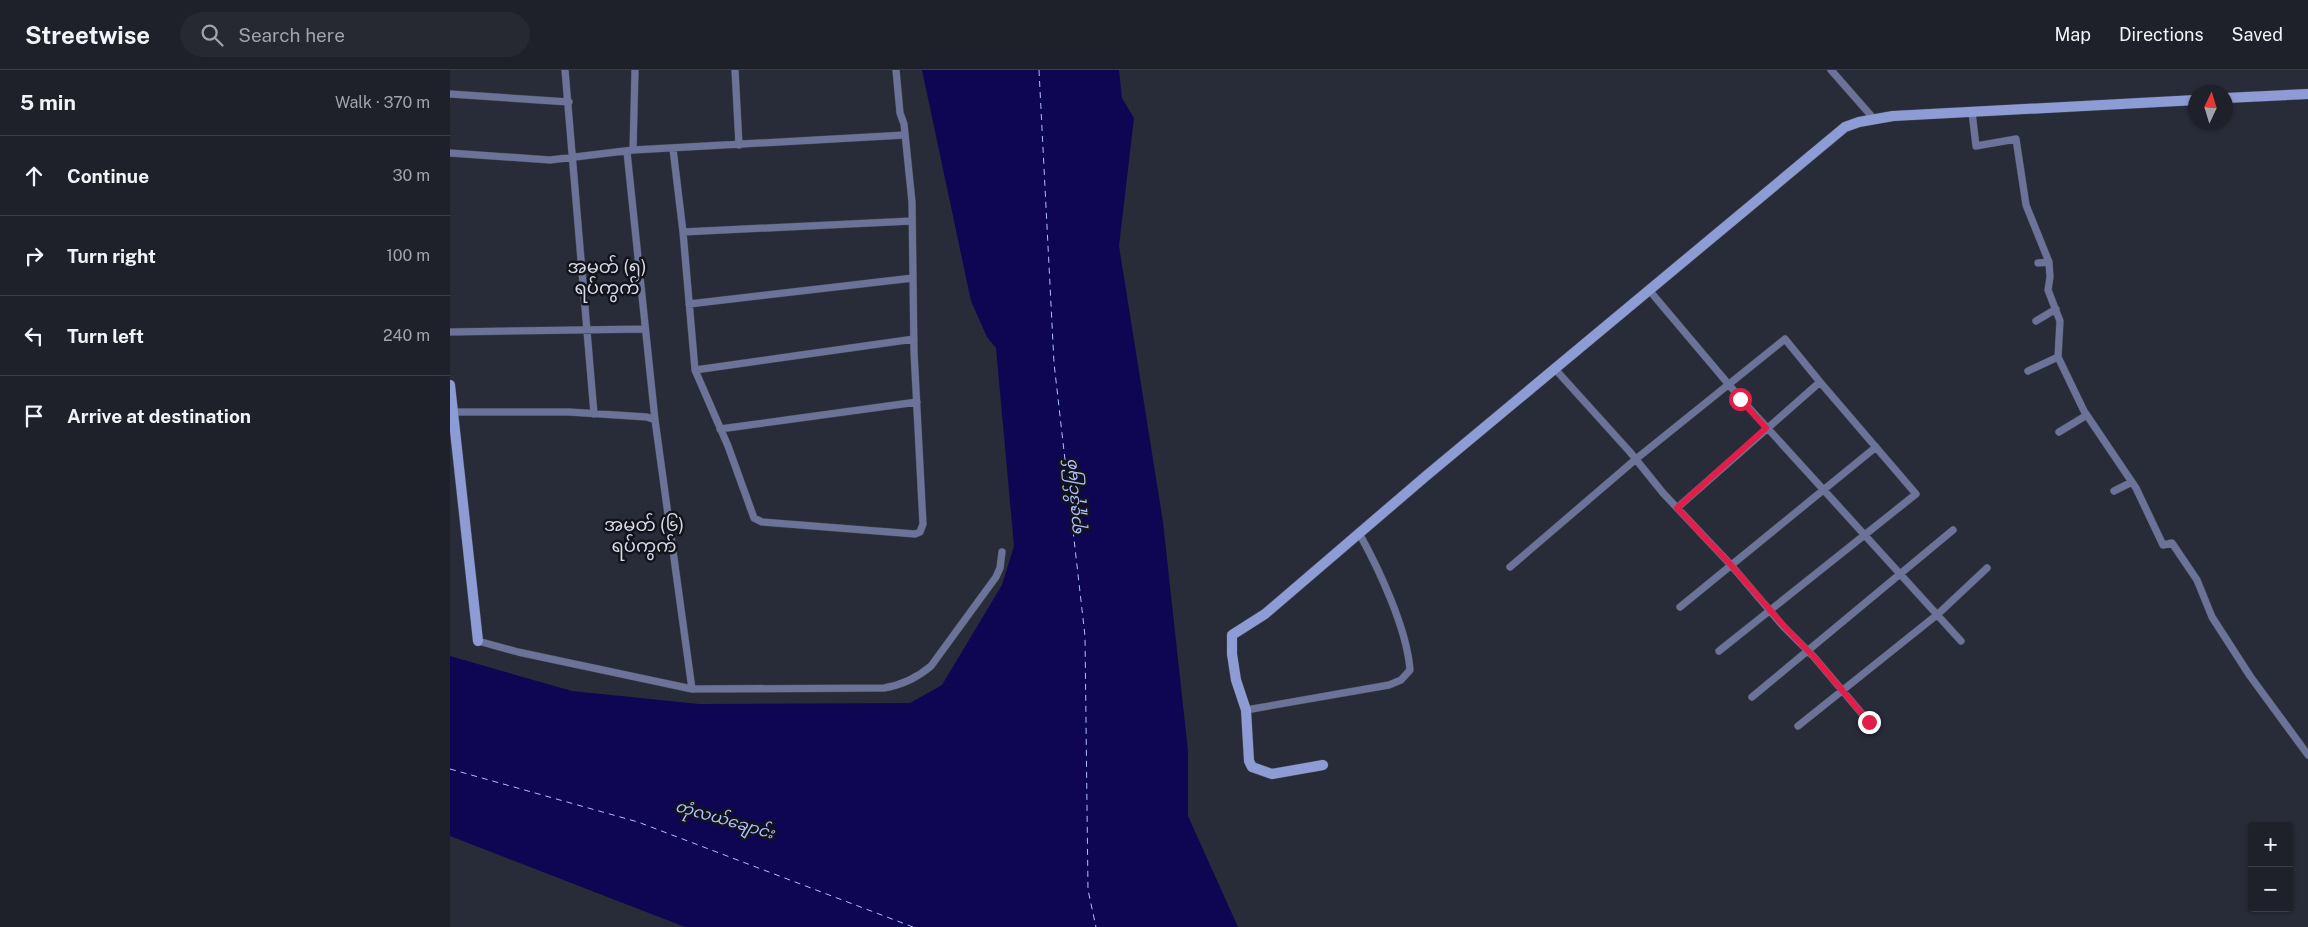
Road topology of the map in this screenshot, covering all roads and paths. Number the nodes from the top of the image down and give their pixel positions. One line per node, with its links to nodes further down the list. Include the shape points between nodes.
1 (565, 70): 10 (street)
2 (635, 70): 16 (street)
3 (735, 70): 14 (street)
4 (896, 70): 13 (street)
5 (1831, 70): 12 (street)
6 (450, 94): 10 (street)
7 (2308, 94): 8 (street)
8 (2233, 98)
9 (2188, 100): 11 (street)
10 (569, 102): 18 (street)
11 (1972, 112): 12 (street); 21 (street, via 1976,146 2016,139 2026,204)
12 (1874, 119): 24 (street, via 1845,127)
13 (904, 135): 14 (street); 19 (street)
14 (739, 145): 15 (street)
15 (673, 150): 16 (street); 20 (street)
16 (630, 151): 18 (street); 28 (street)
17 (450, 153): 18 (street, via 550,160)
18 (573, 158): 29 (street)
19 (912, 221): 20 (street); 23 (street)
20 (683, 232): 25 (street)
21 (2049, 262): 22 (street); 26 (street, via 2048,290)
22 (2038, 263)
23 (913, 278): 25 (street); 31 (street)
24 (1648, 290): 33 (street); 38 (street)
25 (689, 304): 34 (street)
26 (2056, 309): 27 (street); 32 (street, via 2060,321)
27 (2036, 321)
28 (645, 329): 29 (street); 43 (street)
29 (586, 331): 30 (street); 41 (street)
30 (450, 332)
31 (914, 339): 34 (street); 39 (street)
32 (2058, 357): 35 (street); 42 (street)
33 (1555, 368): 48 (street); 54 (street)
34 (695, 370): 45 (street)
35 (2028, 371)
36 (1820, 382): 38 (street, via 1785,339); 44 (street); 47 (street)
37 (450, 385): 40 (street)
38 (1728, 386): 44 (street); 48 (street)
39 (917, 402): 45 (street); 45 (street, via 923,524 920,532 915,534 756,521)
40 (452, 412): 41 (street); 64 (street)
41 (594, 414): 43 (street)
42 (2087, 415): 46 (street); 49 (street)
43 (655, 420): 68 (street)
44 (1766, 428): 50 (street); 52 (street)
45 (720, 429)
46 (2059, 432)
47 (1876, 447): 50 (street); 55 (street, via 1916,494)
48 (1636, 459): 52 (street); 58 (street)
49 (2132, 482): 51 (street); 74 (street, via 2163,545 2172,543 2197,580 2212,617)
50 (1823, 489): 55 (street); 57 (street)
51 (2114, 491)
52 (1677, 508): 57 (street)
53 (1953, 530): 60 (street)
54 (1359, 533): 71 (street, via 1265,614 1232,636 1236,680); 71 (street, via 1377,566 1399,623 1410,670 1401,680 1389,685)
55 (1864, 535): 60 (street); 62 (street)
56 (1002, 552): 68 (street, via 996,577 931,666 920,675 884,688)
57 (1731, 565): 61 (street); 62 (street)
58 (1510, 567)
59 (1988, 568): 63 (street)
60 (1900, 573): 63 (street); 66 (street)
61 (1680, 607)
62 (1770, 611): 66 (street); 67 (street)
63 (1938, 614): 65 (street); 69 (street)
64 (478, 641): 68 (street)
65 (1961, 641)
66 (1807, 650): 69 (street); 70 (street)
67 (1719, 651)
68 (692, 689)
69 (1843, 691): 72 (street); 73 (street)
70 (1752, 697)
71 (1246, 710): 75 (street, via 1252,767 1272,774)
72 (1869, 722)
73 (1798, 726)
74 (2308, 755)
75 (1323, 765)

